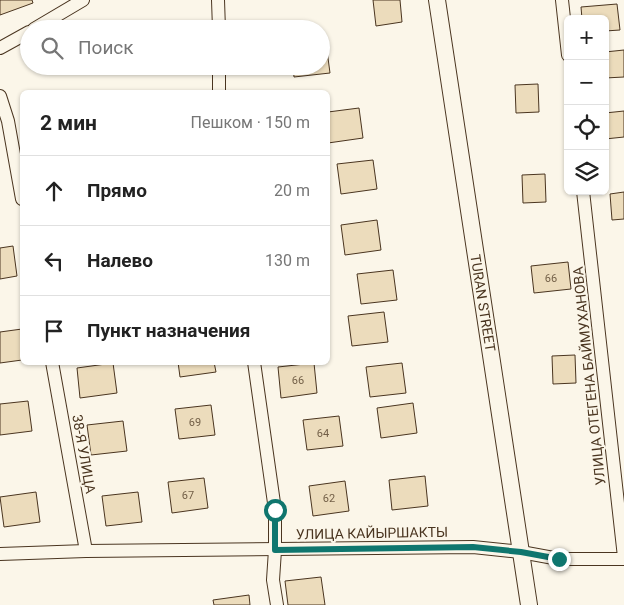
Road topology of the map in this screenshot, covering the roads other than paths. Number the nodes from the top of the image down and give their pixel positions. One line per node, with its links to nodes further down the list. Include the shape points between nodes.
1 (83, 0): 6 (street)
2 (218, 0): 7 (street)
3 (437, 0): 19 (street, TURAN STREET)
4 (562, 0): 5 (street)
5 (564, 18)
6 (49, 20)
7 (219, 20)
8 (20, 37): 9 (street)
9 (0, 48)
10 (219, 75): 11 (street)
11 (219, 90)
12 (0, 96): 13 (street)
13 (20, 188)
14 (583, 195): 21 (street, УЛИЦА ОТЕГЕНА БАЙМУХАНОВА)
15 (53, 365): 18 (street, 38-Я УЛИЦА)
16 (254, 365): 17 (street, via 275,510)
17 (275, 550): 18 (street, УЛИЦА КАЙЫРШАКТЫ); 19 (street, УЛИЦА КАЙЫРШАКТЫ, via 473,547); 22 (street, via 273,580)
18 (86, 551): 20 (street, УЛИЦА КАЙЫРШАКТЫ)
19 (521, 552): 21 (street, УЛИЦА КАЙЫРШАКТЫ, via 559,559); 23 (street, TURAN STREET)
20 (0, 554)
21 (624, 558)
22 (277, 605)
23 (529, 605)

